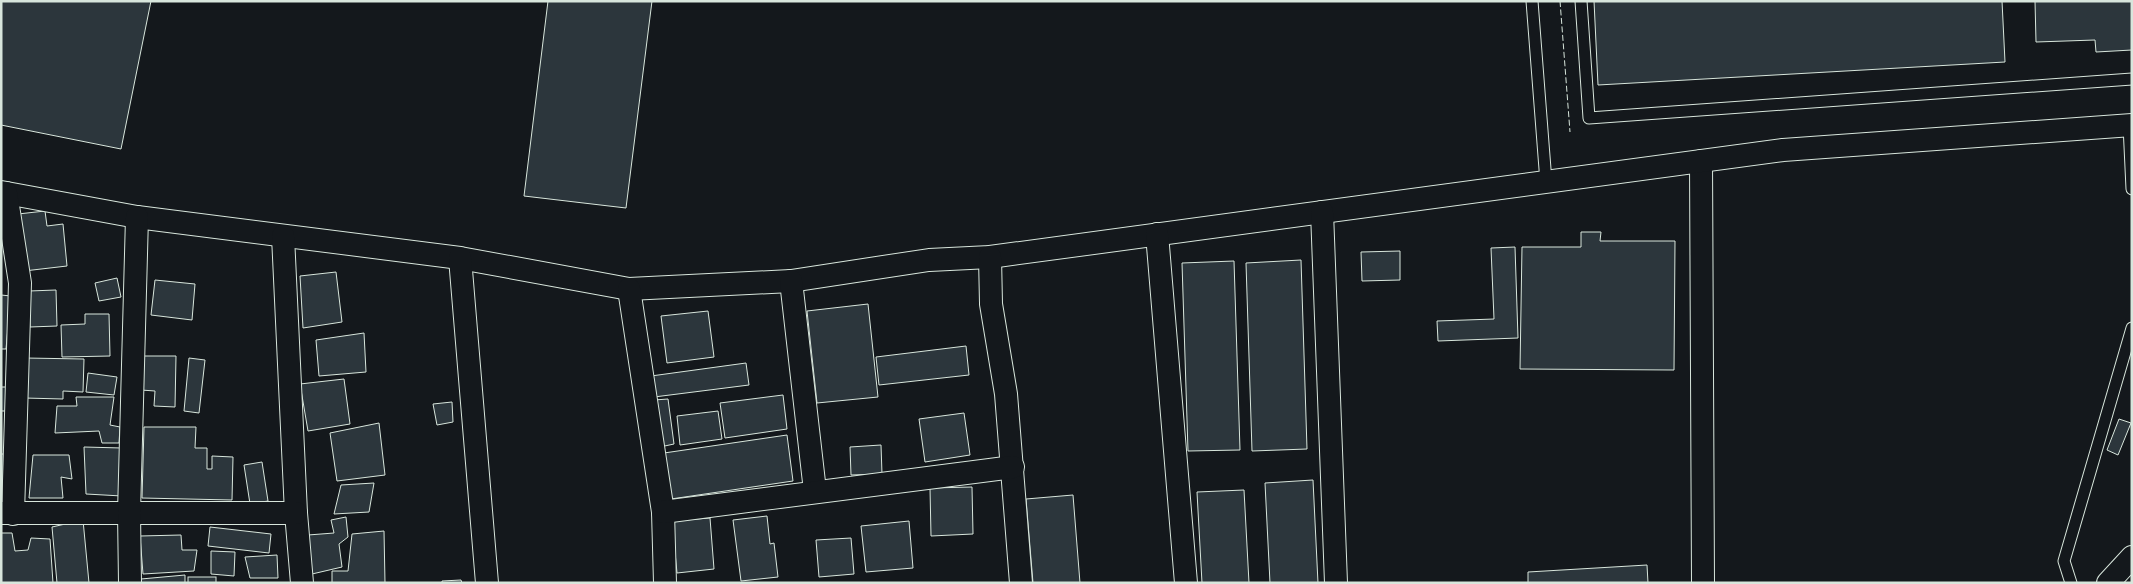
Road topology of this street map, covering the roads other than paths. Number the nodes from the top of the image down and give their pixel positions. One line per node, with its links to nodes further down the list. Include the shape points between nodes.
1 (1532, 1): 6 (lane)
2 (1581, 1): 3 (lane, via 1589,118)
3 (2132, 79)
4 (2130, 125): 5 (street, via 1783,150); 7 (lane)
5 (1700, 161): 6 (street); 32 (street)
6 (1546, 182): 9 (street)
7 (2132, 190)
8 (4, 193): 10 (street); 21 (street, via 20,283)
9 (1322, 212): 11 (street); 31 (street)
10 (137, 216): 12 (street); 23 (street)
11 (1157, 234): 13 (street); 30 (street)
12 (283, 236): 14 (street); 22 (street)
13 (990, 257): 15 (street, via 930,260); 18 (street, via 991,304 1006,394)
14 (460, 258): 16 (street); 27 (street)
15 (791, 281): 16 (street); 19 (street)
16 (629, 289): 20 (street)
17 (2132, 328): 33 (lane, via 2064,561)
18 (1013, 466): 19 (street); 29 (street)
19 (815, 491): 20 (street)
20 (663, 512): 28 (street)
21 (7, 513): 23 (street)
22 (296, 513): 23 (street); 26 (street)
23 (130, 514): 25 (street)
24 (2132, 557): 34 (street)
25 (130, 583)
26 (302, 583)
27 (487, 583)
28 (665, 583)
29 (1021, 583)
30 (1186, 583)
31 (1336, 583)
32 (1703, 583)
33 (2071, 583)
34 (2108, 583)

